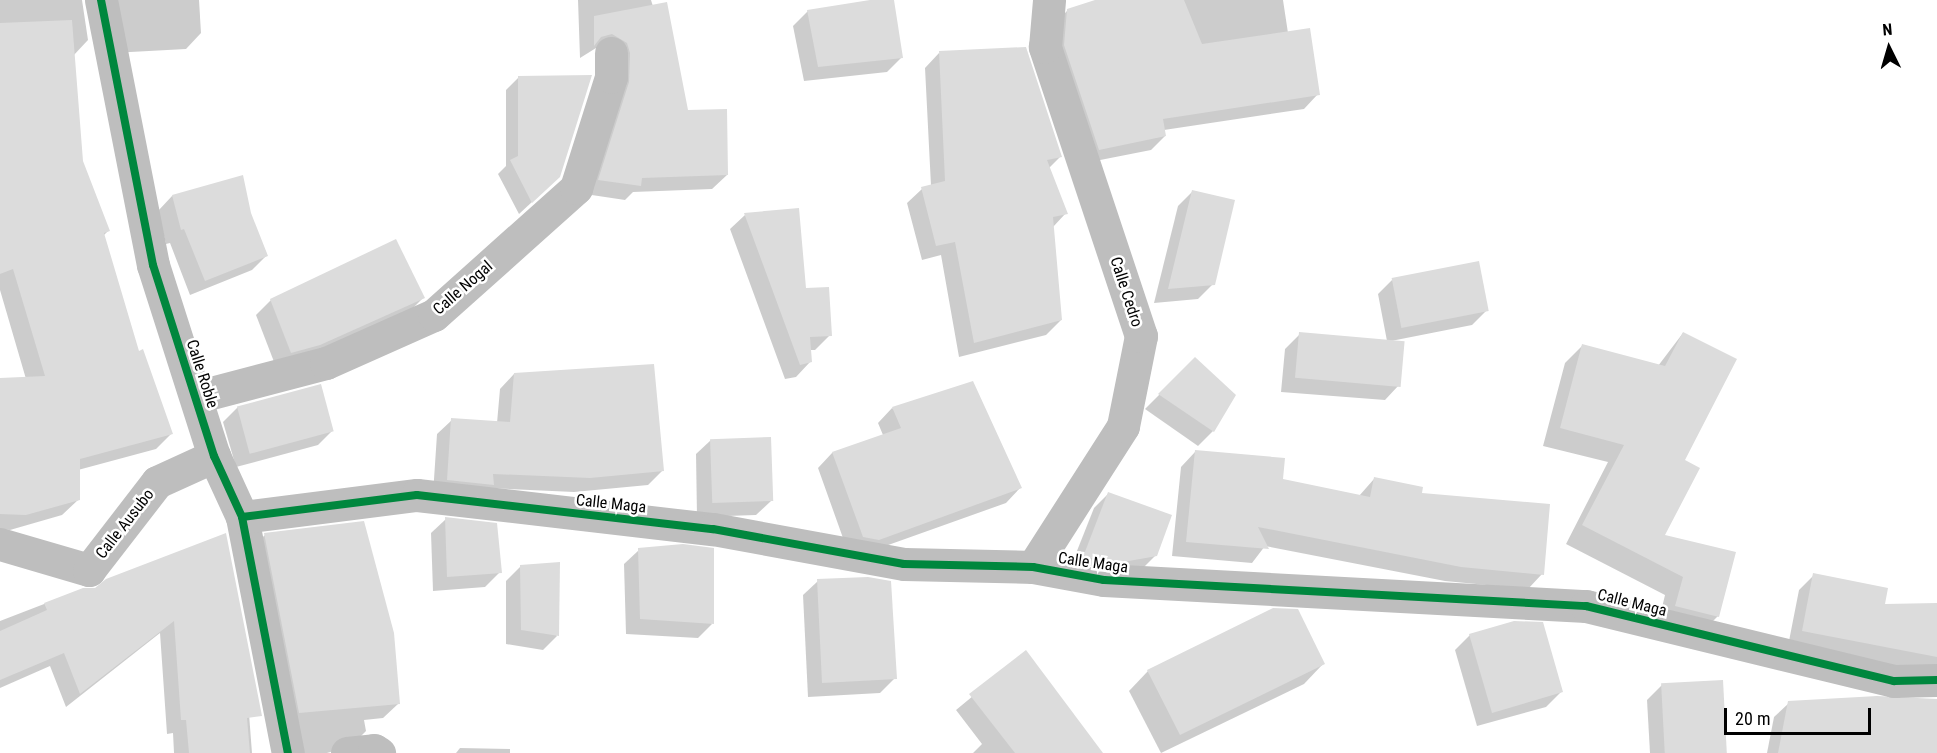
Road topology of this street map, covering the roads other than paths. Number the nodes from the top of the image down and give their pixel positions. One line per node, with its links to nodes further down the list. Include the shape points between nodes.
1 (101, 0): 4 (street, Calle Roble, via 153,265)
2 (1049, 0): 8 (street, Calle Cedro, via 1045,47 1141,336 1123,426)
3 (611, 53): 4 (street, Calle Nogal, via 611,77 576,188 434,315 326,363)
4 (196, 397): 5 (street, Calle Roble)
5 (214, 456): 6 (street, Calle Roble); 7 (street, Calle Ausubo, via 157,482 89,570)
6 (242, 518): 8 (street, Calle Maga, via 417,495 713,529 904,564); 10 (street, Calle Roble)
7 (0, 544)
8 (1033, 567): 9 (street, Calle Maga, via 1104,580 1586,606 1894,681)
9 (1937, 680)
10 (288, 753)
11 (347, 753): 12 (street)
12 (379, 753)

